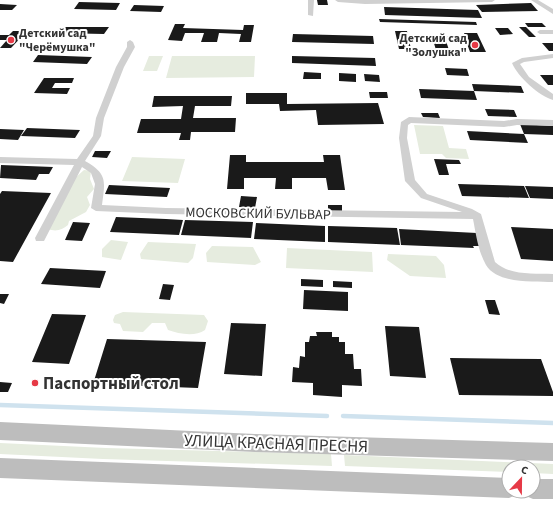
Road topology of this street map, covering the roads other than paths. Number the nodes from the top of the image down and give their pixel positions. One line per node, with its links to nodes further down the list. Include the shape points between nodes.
1 (311, 0): 7 (street)
2 (338, 0): 5 (street)
3 (492, 0): 5 (street)
4 (534, 0): 6 (street)
5 (466, 1)
6 (553, 12)
7 (311, 14)
8 (540, 32): 9 (street)
9 (553, 32)
10 (130, 42): 15 (street, via 131,47 120,67 100,118 97,136)
11 (553, 56): 12 (street, via 516,63 517,68 532,83)
12 (553, 98)
13 (553, 124): 16 (street, via 409,120 404,124 403,138 410,181 424,196)
14 (0, 160): 15 (street)
15 (80, 162): 16 (street, МОСКОВСКИЙ БУЛЬВАР, via 95,170 100,184 96,208 174,212); 17 (street)
16 (477, 216): 18 (street, via 491,264 498,271 508,275)
17 (40, 238)
18 (553, 278)
19 (0, 431): 20 (street, УЛИЦА КРАСНАЯ ПРЕСНЯ, via 255,443)
20 (553, 452)
21 (0, 468): 22 (street)
22 (501, 488)
23 (541, 488): 24 (street)
24 (553, 489)

